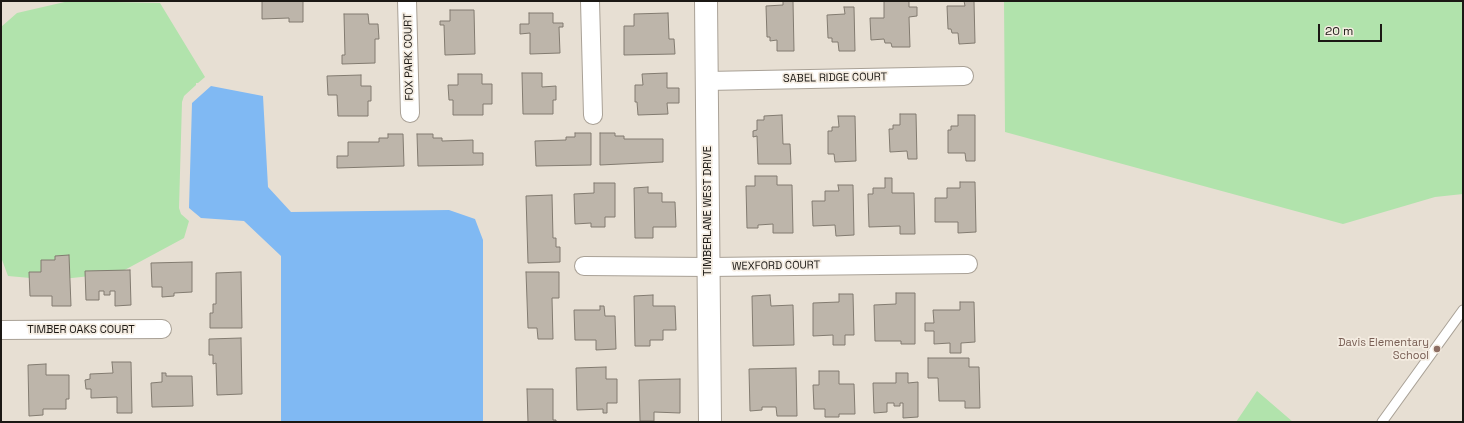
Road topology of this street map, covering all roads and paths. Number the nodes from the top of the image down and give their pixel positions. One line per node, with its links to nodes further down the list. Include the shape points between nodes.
1 (407, 1): 6 (street, FOX PARK COURT)
2 (590, 1): 7 (street)
3 (706, 1): 5 (street, TIMBERLANE WEST DRIVE)
4 (964, 76): 5 (street, SABEL RIDGE COURT)
5 (707, 81): 10 (street, TIMBERLANE WEST DRIVE)
6 (410, 113)
7 (593, 115)
8 (968, 264): 10 (street, WEXFORD COURT)
9 (584, 266): 10 (street, WEXFORD COURT)
10 (708, 267): 14 (street, TIMBERLANE WEST DRIVE)
11 (1463, 310): 15 (lane)
12 (1, 330): 13 (street, TIMBER OAKS COURT)
13 (162, 330)
14 (710, 422)
15 (1382, 422)

